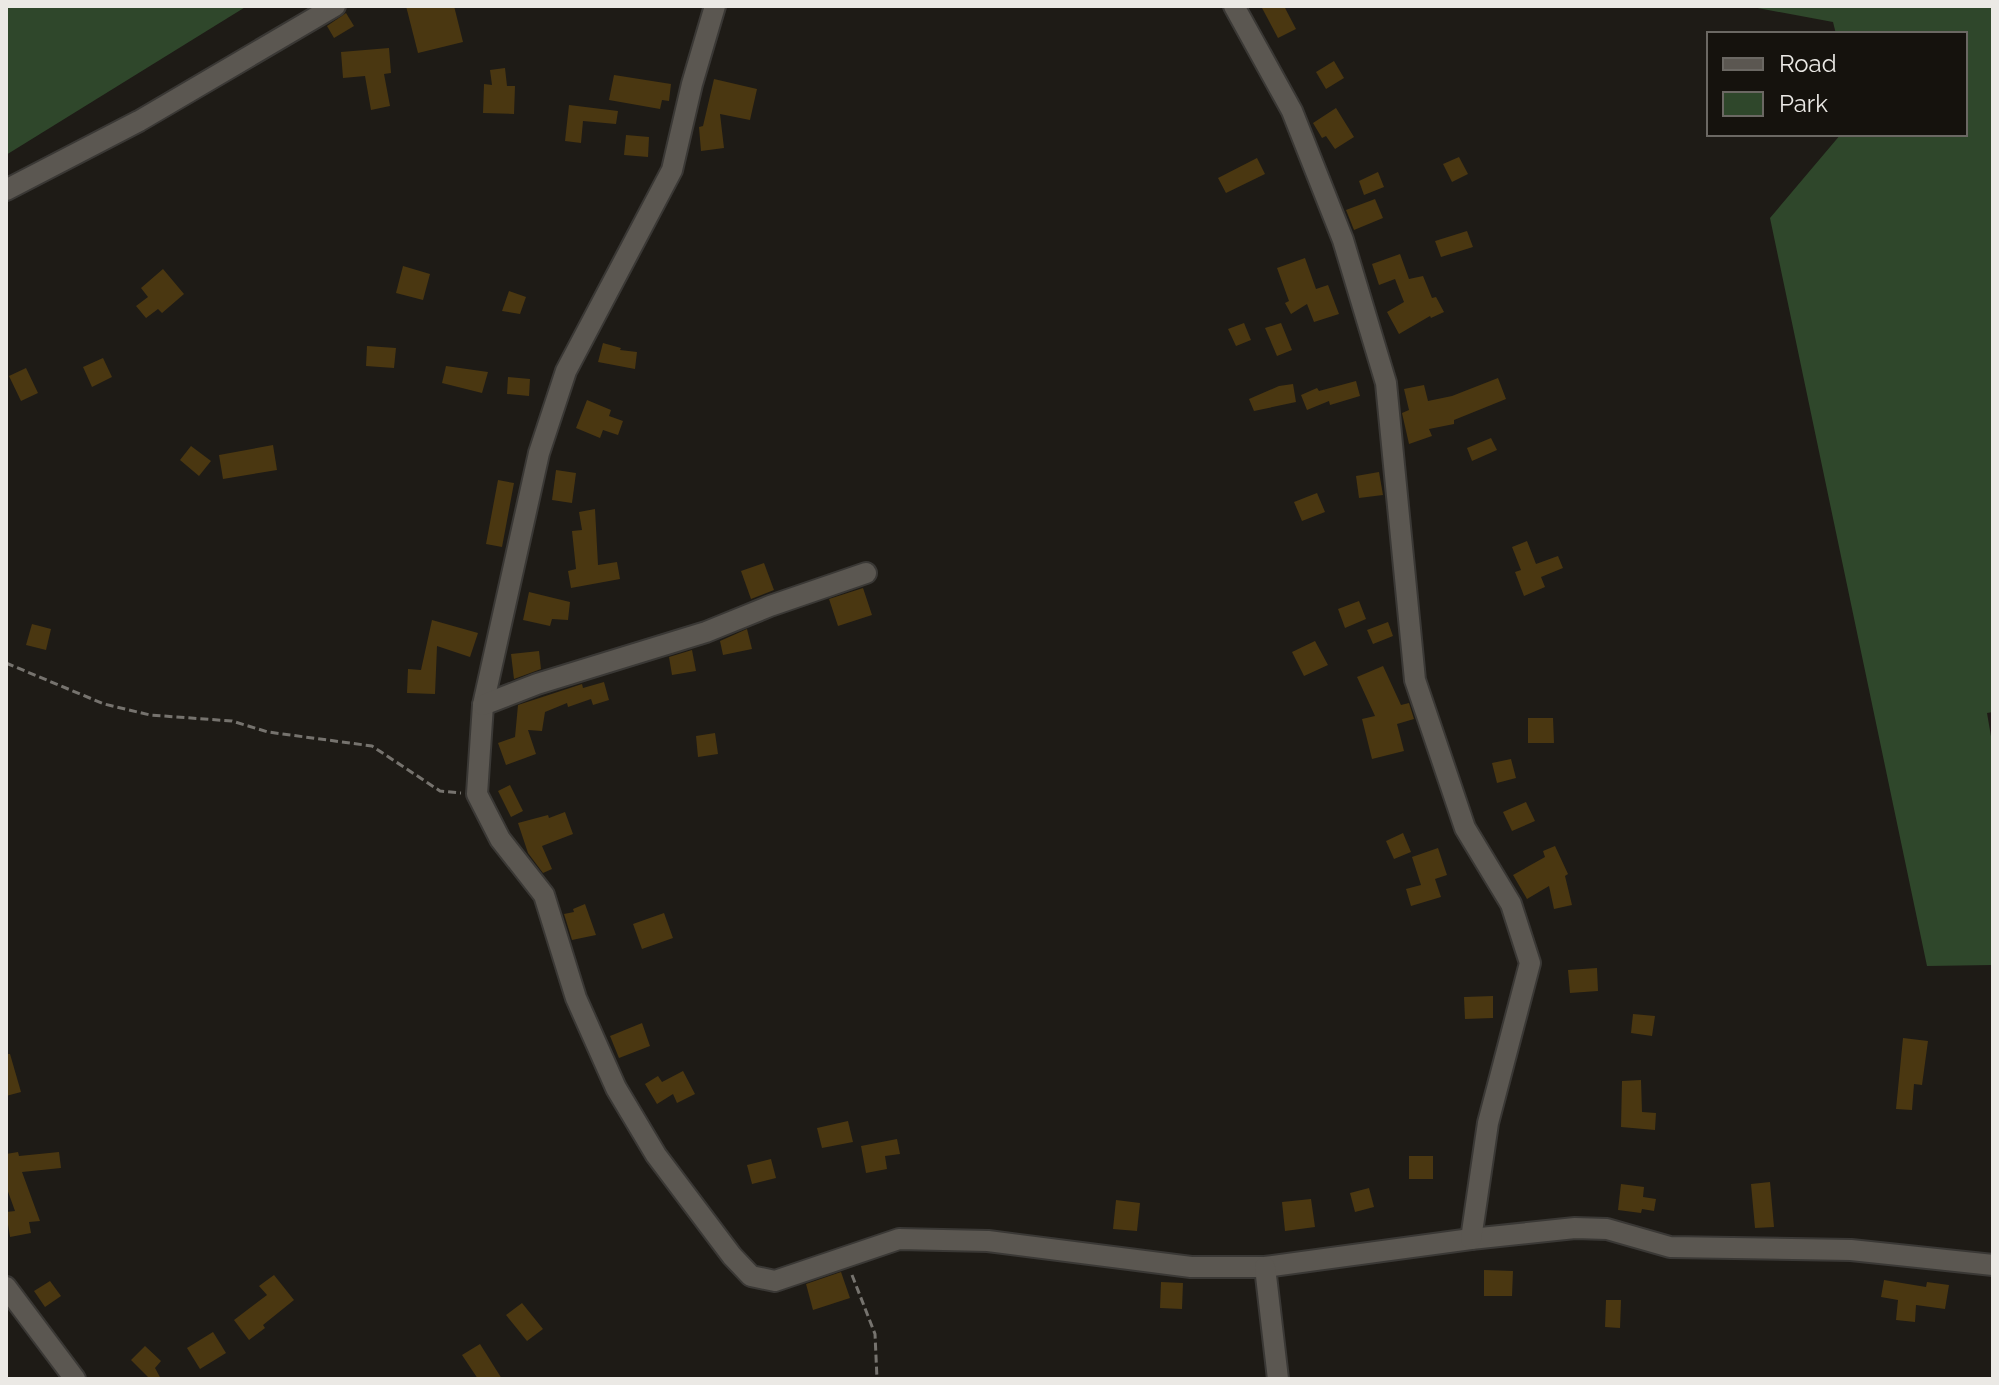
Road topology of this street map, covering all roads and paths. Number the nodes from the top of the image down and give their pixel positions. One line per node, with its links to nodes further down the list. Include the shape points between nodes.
1 (335, 6): 4 (street, via 139,121)
2 (715, 6): 7 (street, via 672,170 566,371 539,453)
3 (1234, 6): 9 (street, via 1292,111 1343,240 1386,383 1415,680 1465,828 1511,904 1530,963 1488,1123)
4 (6, 190)
5 (866, 573): 7 (street)
6 (6, 663): 8 (path, via 119,708 372,746 440,791)
7 (483, 705): 8 (street)
8 (477, 794): 10 (street, via 500,839 544,895 576,998 616,1088 656,1155 732,1256 751,1276 775,1281)
9 (1471, 1239): 11 (street, via 1607,1229 1670,1247 1851,1250); 12 (street)
10 (845, 1256): 12 (street, via 899,1239 958,1240 1191,1267); 15 (path, via 875,1334)
11 (1993, 1265)
12 (1265, 1267): 16 (street)
13 (6, 1287): 14 (street)
14 (75, 1379)
15 (877, 1379)
16 (1278, 1379)

